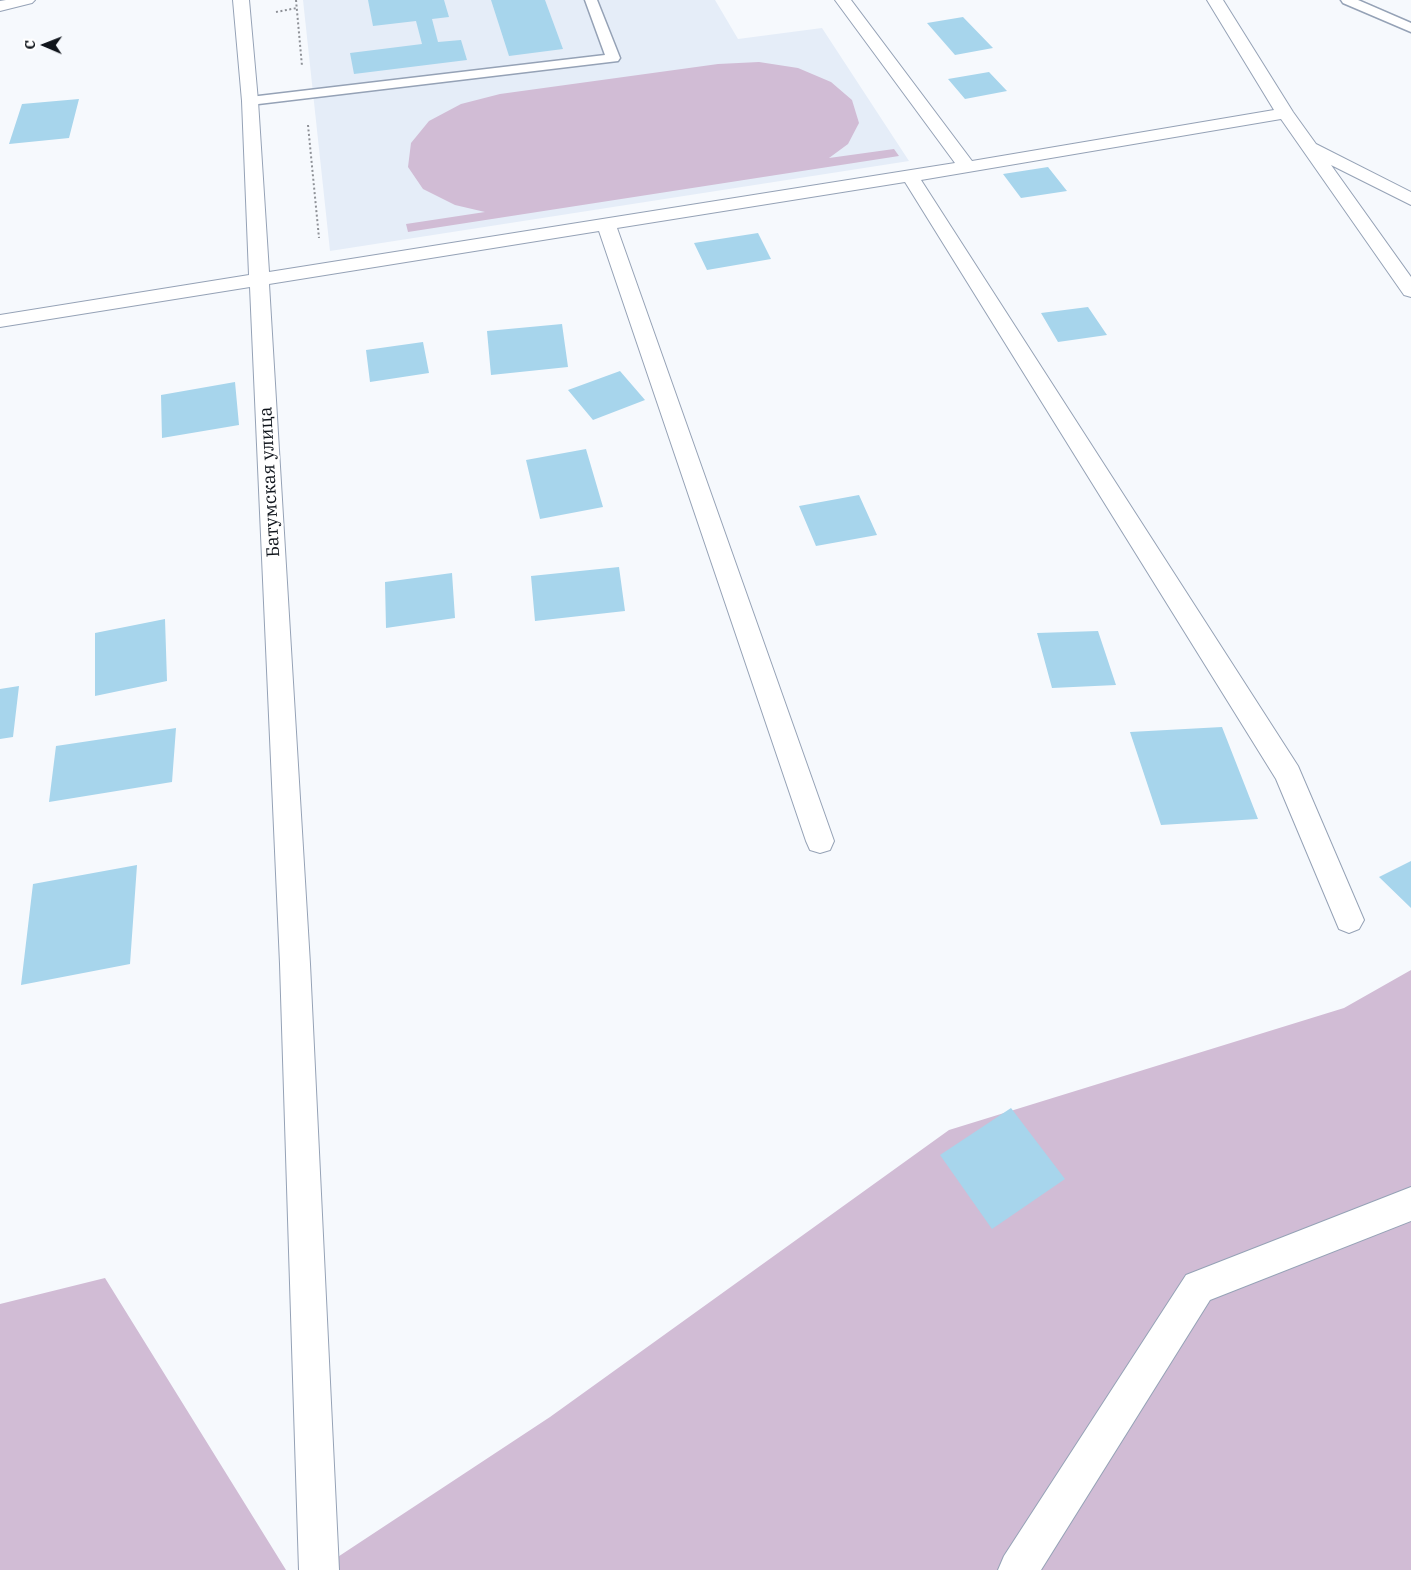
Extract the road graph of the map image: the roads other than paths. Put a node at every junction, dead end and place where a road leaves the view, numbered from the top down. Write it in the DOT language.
graph roads {
  1 [pos="27,0"];
  2 [pos="241,0"];
  3 [pos="591,0"];
  4 [pos="843,0"];
  5 [pos="1215,0"];
  6 [pos="1347,0"];
  7 [pos="0,6"];
  8 [pos="1411,28"];
  9 [pos="250,101"];
  10 [pos="1285,113"];
  11 [pos="1309,147"];
  12 [pos="966,166"];
  13 [pos="910,176"];
  14 [pos="1411,199"];
  15 [pos="606,225"];
  16 [pos="259,281"];
  17 [pos="1411,291"];
  18 [pos="0,321"];
  19 [pos="820,841"];
  20 [pos="1349,920"];
  21 [pos="1411,1204"];
  22 [pos="319,1570"];
  23 [pos="1018,1570"];
  1 -- 7 [label="street"];
  2 -- 9 [label="street, Батумская улица"];
  3 -- 9 [label="lane"];
  4 -- 12 [label="street"];
  5 -- 10 [label="street"];
  6 -- 8 [label="lane"];
  9 -- 16 [label="street, Батумская улица"];
  10 -- 11 [label="street"];
  10 -- 12 [label="street"];
  11 -- 14 [label="street"];
  11 -- 17 [label="street"];
  12 -- 13 [label="street"];
  13 -- 15 [label="street"];
  13 -- 20 [label="street"];
  15 -- 16 [label="street"];
  15 -- 19 [label="street"];
  16 -- 18 [label="street"];
  16 -- 22 [label="street, Батумская улица"];
  21 -- 23 [label="street"];
}
